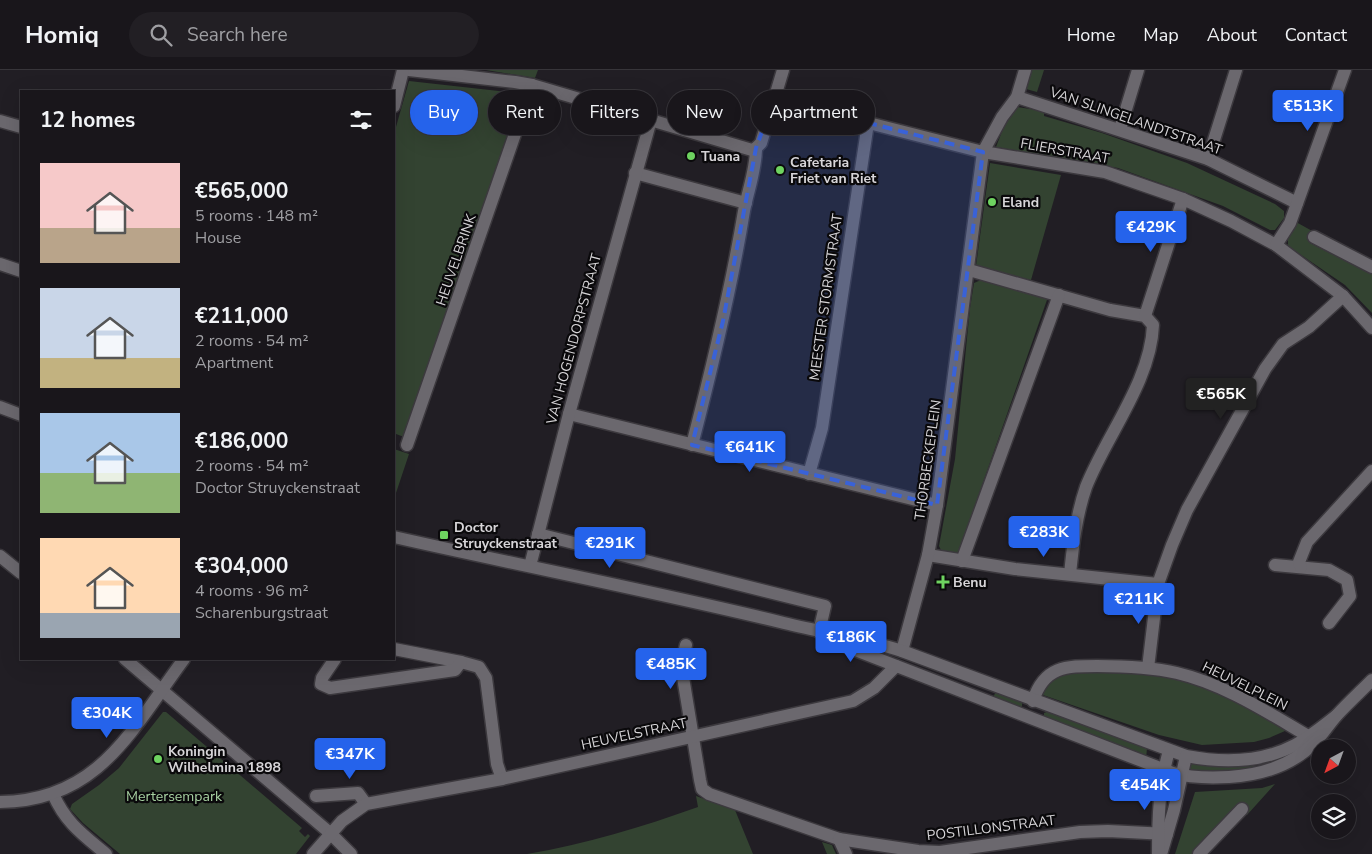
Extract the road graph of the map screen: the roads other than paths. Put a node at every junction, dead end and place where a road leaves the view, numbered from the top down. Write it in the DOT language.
graph roads {
  1 [pos="403,70"];
  2 [pos="409,70"];
  3 [pos="783,70"];
  4 [pos="1025,70"];
  5 [pos="1138,70"];
  6 [pos="1236,70"];
  7 [pos="1346,70"];
  8 [pos="532,85"];
  9 [pos="777,90"];
  10 [pos="571,96"];
  11 [pos="1018,97"];
  12 [pos="395,102"];
  13 [pos="0,121"];
  14 [pos="657,122"];
  15 [pos="875,124"];
  16 [pos="20,127"];
  17 [pos="1120,129"];
  18 [pos="646,135"];
  19 [pos="763,135"];
  20 [pos="866,135"];
  21 [pos="756,148"];
  22 [pos="983,152"];
  23 [pos="1208,158"];
  24 [pos="635,173"];
  25 [pos="1183,199"];
  26 [pos="746,203"];
  27 [pos="1297,203"];
  28 [pos="1314,238"];
  29 [pos="1276,245"];
  30 [pos="0,264"];
  31 [pos="1372,267"];
  32 [pos="969,270"];
  33 [pos="20,271"];
  34 [pos="1059,295"];
  35 [pos="1343,296"];
  36 [pos="1145,316"];
  37 [pos="1372,328"];
  38 [pos="0,407"];
  39 [pos="569,414"];
  40 [pos="20,415"];
  41 [pos="407,445"];
  42 [pos="692,445"];
  43 [pos="1372,471"];
  44 [pos="809,474"];
  45 [pos="937,505"];
  46 [pos="538,534"];
  47 [pos="395,537"];
  48 [pos="928,555"];
  49 [pos="0,556"];
  50 [pos="962,562"];
  51 [pos="1275,565"];
  52 [pos="530,566"];
  53 [pos="1302,567"];
  54 [pos="20,572"];
  55 [pos="1070,574"];
  56 [pos="1158,584"];
  57 [pos="1329,623"];
  58 [pos="819,632"];
  59 [pos="686,644"];
  60 [pos="395,649"];
  61 [pos="902,651"];
  62 [pos="126,660"];
  63 [pos="183,660"];
  64 [pos="334,660"];
  65 [pos="462,662"];
  66 [pos="896,666"];
  67 [pos="1148,668"];
  68 [pos="1372,680"];
  69 [pos="161,689"];
  70 [pos="1033,701"];
  71 [pos="1026,717"];
  72 [pos="693,737"];
  73 [pos="1312,738"];
  74 [pos="1169,751"];
  75 [pos="1186,756"];
  76 [pos="1163,769"];
  77 [pos="1182,776"];
  78 [pos="502,779"];
  79 [pos="53,794"];
  80 [pos="316,796"];
  81 [pos="0,802"];
  82 [pos="366,804"];
  83 [pos="1242,809"];
  84 [pos="330,833"];
  85 [pos="1163,834"];
  86 [pos="839,840"];
  87 [pos="106,854"];
  88 [pos="313,854"];
  89 [pos="351,854"];
  90 [pos="846,854"];
  91 [pos="1160,854"];
  92 [pos="1199,854"];
  1 -- 12 [label="street"];
  2 -- 8 [label="street"];
  3 -- 9 [label="street"];
  4 -- 11 [label="street"];
  5 -- 17 [label="street"];
  6 -- 23 [label="street"];
  7 -- 27 [label="street"];
  8 -- 10 [label="street"];
  8 -- 41 [label="street, HEUVELBRINK"];
  11 -- 17 [label="street, VAN SLINGELANDTSTRAAT"];
  11 -- 22 [label="street"];
  13 -- 16 [label="street"];
  14 -- 21 [label="street"];
  15 -- 22 [label="street, FLIERSTRAAT"];
  17 -- 23 [label="street, VAN SLINGELANDTSTRAAT"];
  18 -- 24 [label="street, VAN HOGENDORPSTRAAT"];
  19 -- 21 [label="street"];
  20 -- 44 [label="street, MEESTER STORMSTRAAT"];
  21 -- 26 [label="street"];
  22 -- 25 [label="street, FLIERSTRAAT"];
  22 -- 32 [label="street, THORBECKEPLEIN"];
  23 -- 27 [label="street, VAN SLINGELANDTSTRAAT"];
  24 -- 26 [label="street"];
  24 -- 39 [label="street, VAN HOGENDORPSTRAAT"];
  25 -- 29 [label="street, FLIERSTRAAT"];
  25 -- 36 [label="street"];
  26 -- 42 [label="street"];
  27 -- 29 [label="street"];
  28 -- 31 [label="street"];
  29 -- 35 [label="street, FLIERSTRAAT"];
  30 -- 33 [label="street"];
  32 -- 34 [label="street"];
  32 -- 45 [label="street, THORBECKEPLEIN"];
  34 -- 36 [label="street"];
  34 -- 50 [label="street"];
  35 -- 37 [label="street, FLIERSTRAAT"];
  35 -- 56 [label="street"];
  36 -- 55 [label="street"];
  38 -- 40 [label="street"];
  39 -- 42 [label="street"];
  39 -- 46 [label="street, VAN HOGENDORPSTRAAT"];
  42 -- 44 [label="street"];
  43 -- 53 [label="street"];
  44 -- 45 [label="street"];
  45 -- 48 [label="street, THORBECKEPLEIN"];
  46 -- 52 [label="street, VAN HOGENDORPSTRAAT"];
  46 -- 58 [label="street"];
  47 -- 52 [label="street"];
  48 -- 50 [label="street"];
  48 -- 61 [label="street, THORBECKEPLEIN"];
  49 -- 54 [label="street"];
  50 -- 55 [label="street"];
  51 -- 53 [label="street"];
  52 -- 58 [label="street"];
  53 -- 57 [label="street"];
  55 -- 56 [label="street"];
  56 -- 67 [label="street"];
  58 -- 61 [label="street"];
  58 -- 66 [label="street"];
  59 -- 72 [label="street, POSTILLONSTRAAT"];
  60 -- 65 [label="street"];
  61 -- 66 [label="street, THORBECKEPLEIN"];
  61 -- 70 [label="street"];
  62 -- 69 [label="street"];
  63 -- 69 [label="street"];
  64 -- 65 [label="street"];
  65 -- 78 [label="street"];
  66 -- 71 [label="street"];
  66 -- 72 [label="street, HEUVELSTRAAT"];
  67 -- 70 [label="street, HEUVELPLEIN"];
  67 -- 73 [label="street, HEUVELPLEIN"];
  68 -- 73 [label="street"];
  69 -- 79 [label="street"];
  69 -- 84 [label="street"];
  70 -- 71 [label="street, HEUVELPLEIN"];
  70 -- 74 [label="street"];
  71 -- 76 [label="street"];
  72 -- 78 [label="street, HEUVELSTRAAT"];
  72 -- 86 [label="street, POSTILLONSTRAAT"];
  73 -- 75 [label="street"];
  73 -- 77 [label="street"];
  74 -- 75 [label="street"];
  74 -- 76 [label="street"];
  75 -- 77 [label="street"];
  76 -- 77 [label="street"];
  76 -- 85 [label="street"];
  77 -- 85 [label="street"];
  78 -- 82 [label="street, HEUVELSTRAAT"];
  79 -- 81 [label="street"];
  79 -- 87 [label="street"];
  80 -- 82 [label="street"];
  82 -- 84 [label="street, HEUVELSTRAAT"];
  83 -- 92 [label="street"];
  84 -- 88 [label="street, HEUVELSTRAAT"];
  84 -- 89 [label="street"];
  85 -- 86 [label="street, POSTILLONSTRAAT"];
  85 -- 91 [label="street"];
  86 -- 90 [label="street"];
}
